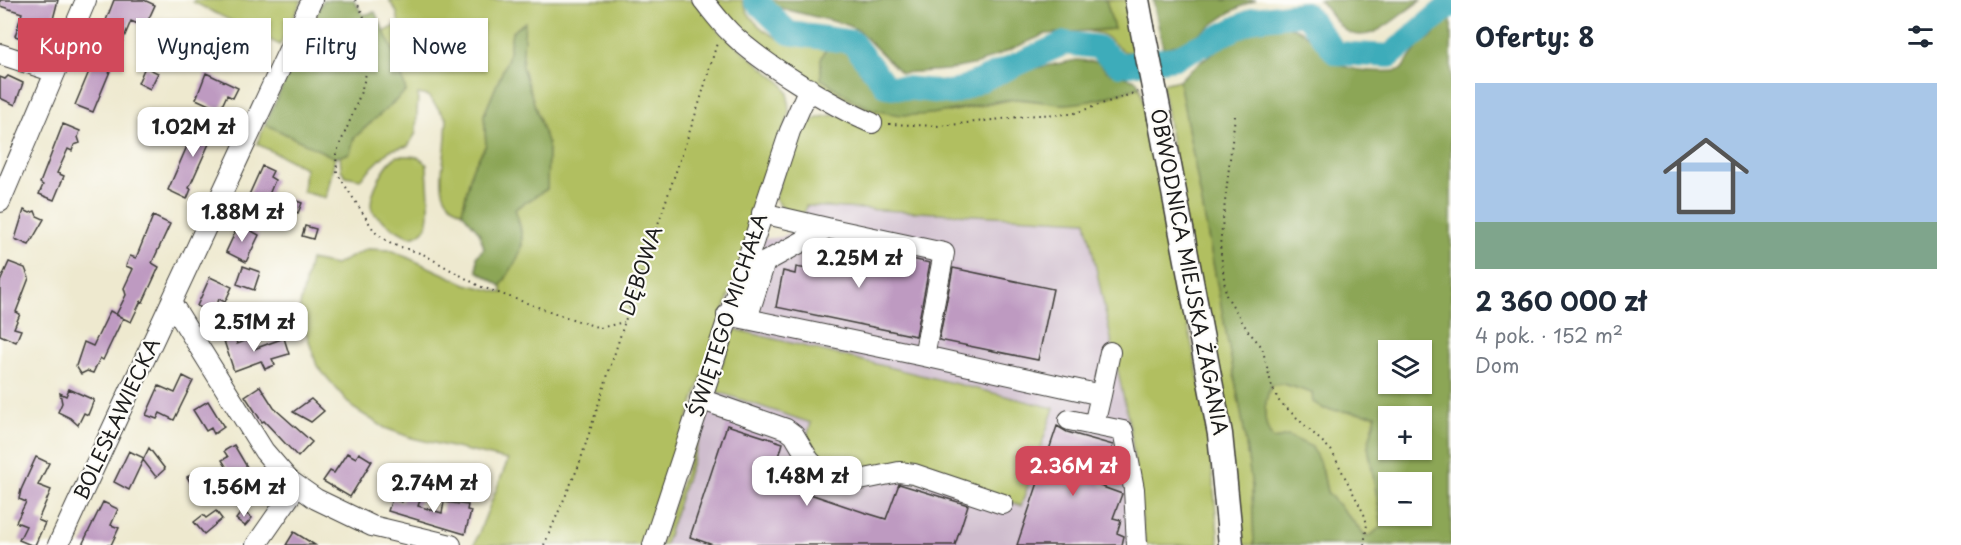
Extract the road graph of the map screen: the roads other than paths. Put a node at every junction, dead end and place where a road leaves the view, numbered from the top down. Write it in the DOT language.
graph roads {
  1 [pos="86,0"];
  2 [pos="312,0"];
  3 [pos="703,0"];
  4 [pos="1137,0"];
  5 [pos="78,18"];
  6 [pos="0,54"];
  7 [pos="18,60"];
  8 [pos="55,72"];
  9 [pos="809,88"];
  10 [pos="872,123"];
  11 [pos="0,202"];
  12 [pos="762,213"];
  13 [pos="827,228"];
  14 [pos="171,302"];
  15 [pos="737,317"];
  16 [pos="1110,352"];
  17 [pos="924,356"];
  18 [pos="1101,395"];
  19 [pos="700,399"];
  20 [pos="1069,420"];
  21 [pos="1094,424"];
  22 [pos="297,486"];
  23 [pos="1003,504"];
  24 [pos="58,545"];
  25 [pos="256,545"];
  26 [pos="451,545"];
  27 [pos="653,545"];
  28 [pos="1137,545"];
  29 [pos="1231,545"];
  1 -- 5 [label="street"];
  2 -- 14 [label="street, BOLESŁAWIECKA"];
  3 -- 9 [label="street"];
  4 -- 29 [label="main road, OBWODNICA MIEJSKA ŻAGANIA, bridge"];
  6 -- 7 [label="street"];
  8 -- 11 [label="street"];
  9 -- 10 [label="street"];
  9 -- 12 [label="street, ŚWIĘTEGO MICHAŁA"];
  12 -- 13 [label="street"];
  12 -- 15 [label="street, ŚWIĘTEGO MICHAŁA"];
  13 -- 15 [label="street"];
  13 -- 17 [label="street"];
  14 -- 22 [label="street"];
  14 -- 24 [label="street, BOLESŁAWIECKA"];
  15 -- 17 [label="street"];
  15 -- 19 [label="street, ŚWIĘTEGO MICHAŁA"];
  16 -- 18 [label="street"];
  17 -- 18 [label="street"];
  18 -- 21 [label="street"];
  19 -- 23 [label="street"];
  19 -- 27 [label="street, ŚWIĘTEGO MICHAŁA"];
  20 -- 21 [label="street"];
  21 -- 28 [label="street"];
  22 -- 25 [label="street"];
  22 -- 26 [label="street"];
}
